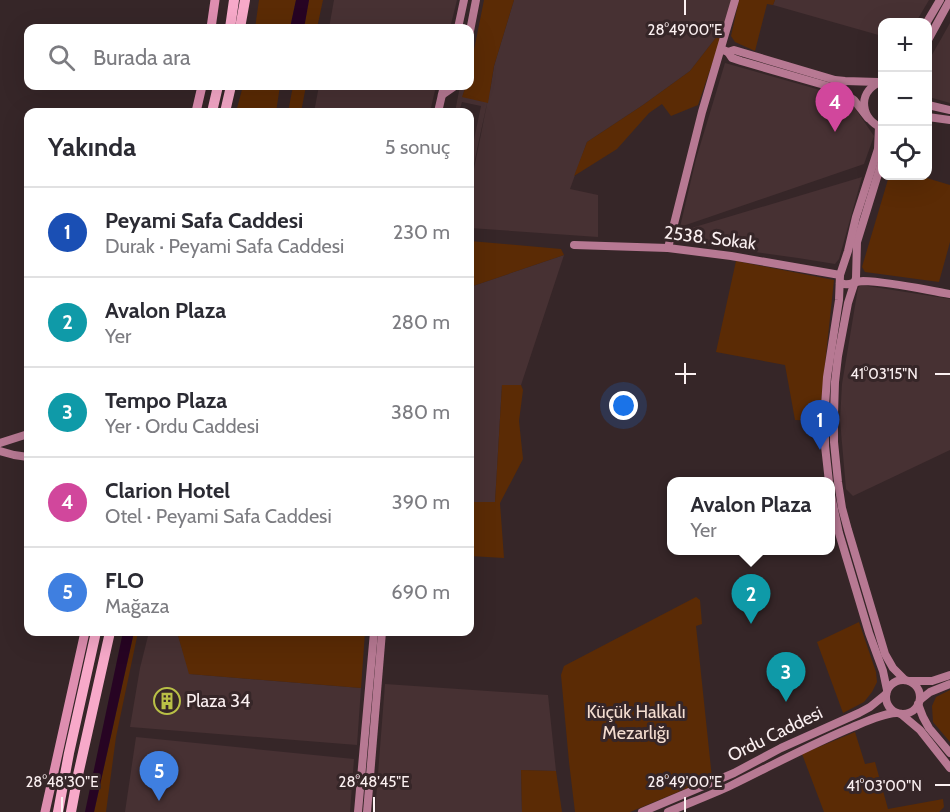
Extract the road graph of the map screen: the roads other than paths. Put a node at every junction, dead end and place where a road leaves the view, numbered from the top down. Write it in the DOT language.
graph roads {
  1 [pos="215,0"];
  2 [pos="227,0"];
  3 [pos="234,0"];
  4 [pos="245,0"];
  5 [pos="464,0"];
  6 [pos="476,0"];
  7 [pos="735,0"];
  8 [pos="940,0"];
  9 [pos="950,0"];
  10 [pos="929,18"];
  11 [pos="212,24"];
  12 [pos="224,24"];
  13 [pos="231,24"];
  14 [pos="241,24"];
  15 [pos="459,24"];
  16 [pos="471,24"];
  17 [pos="932,31"];
  18 [pos="724,51"];
  19 [pos="878,81"];
  20 [pos="878,83"];
  21 [pos="201,90"];
  22 [pos="217,90"];
  23 [pos="230,90"];
  24 [pos="443,90"];
  25 [pos="449,90"];
  26 [pos="442,95"];
  27 [pos="932,106"];
  28 [pos="197,108"];
  29 [pos="213,108"];
  30 [pos="226,108"];
  31 [pos="439,108"];
  32 [pos="950,110"];
  33 [pos="932,117"];
  34 [pos="868,118"];
  35 [pos="950,120"];
  36 [pos="880,126"];
  37 [pos="878,149"];
  38 [pos="878,174"];
  39 [pos="574,245"];
  40 [pos="668,248"];
  41 [pos="840,276"];
  42 [pos="856,276"];
  43 [pos="950,294"];
  44 [pos="24,435"];
  45 [pos="0,443"];
  46 [pos="0,451"];
  47 [pos="24,456"];
  48 [pos="828,477"];
  49 [pos="843,508"];
  50 [pos="835,512"];
  51 [pos="835,516"];
  52 [pos="84,636"];
  53 [pos="95,636"];
  54 [pos="109,636"];
  55 [pos="374,636"];
  56 [pos="382,636"];
  57 [pos="387,636"];
  58 [pos="950,675"];
  59 [pos="907,680"];
  60 [pos="950,684"];
  61 [pos="886,692"];
  62 [pos="376,693"];
  63 [pos="919,702"];
  64 [pos="898,713"];
  65 [pos="950,753"];
  66 [pos="950,768"];
  67 [pos="368,796"];
  68 [pos="45,812"];
  69 [pos="58,812"];
  70 [pos="71,812"];
  71 [pos="358,812"];
  72 [pos="367,812"];
  73 [pos="371,812"];
  74 [pos="642,812"];
  75 [pos="668,812"];
  1 -- 11 [label="main road"];
  2 -- 12 [label="highway"];
  3 -- 13 [label="highway"];
  4 -- 14 [label="highway"];
  5 -- 15 [label="main road"];
  6 -- 16 [label="main road"];
  7 -- 18 [label="main road"];
  8 -- 10 [label="main road"];
  9 -- 17 [label="main road"];
  18 -- 19 [label="main road"];
  18 -- 34 [label="main road"];
  18 -- 40 [label="main road"];
  20 -- 34 [label="main road"];
  21 -- 28 [label="main road"];
  22 -- 29 [label="highway"];
  23 -- 30 [label="highway"];
  24 -- 26 [label="main road"];
  25 -- 26 [label="main road"];
  26 -- 31 [label="main road"];
  27 -- 32 [label="main road"];
  33 -- 35 [label="main road"];
  34 -- 36 [label="main road"];
  37 -- 41 [label="main road"];
  38 -- 42 [label="main road"];
  39 -- 40 [label="main road, 2538. Sokak"];
  40 -- 41 [label="main road, 2538. Sokak"];
  41 -- 42 [label="main road"];
  41 -- 42 [label="main road"];
  41 -- 48 [label="main road"];
  42 -- 43 [label="main road"];
  42 -- 49 [label="main road"];
  44 -- 45 [label="main road"];
  46 -- 47 [label="main road"];
  49 -- 50 [label="main road"];
  49 -- 59 [label="main road"];
  51 -- 61 [label="main road"];
  52 -- 68 [label="main road"];
  53 -- 69 [label="highway"];
  54 -- 70 [label="highway"];
  55 -- 71 [label="main road"];
  56 -- 62 [label="main road"];
  57 -- 62 [label="main road"];
  58 -- 59 [label="main road"];
  59 -- 61 [label="main road"];
  59 -- 63 [label="main road"];
  60 -- 63 [label="main road"];
  61 -- 64 [label="main road"];
  61 -- 74 [label="main road, Ordu Caddesi"];
  62 -- 67 [label="main road"];
  63 -- 64 [label="main road"];
  63 -- 65 [label="main road"];
  64 -- 66 [label="main road"];
  64 -- 75 [label="main road, Ordu Caddesi"];
  67 -- 72 [label="main road"];
  67 -- 73 [label="main road"];
}
